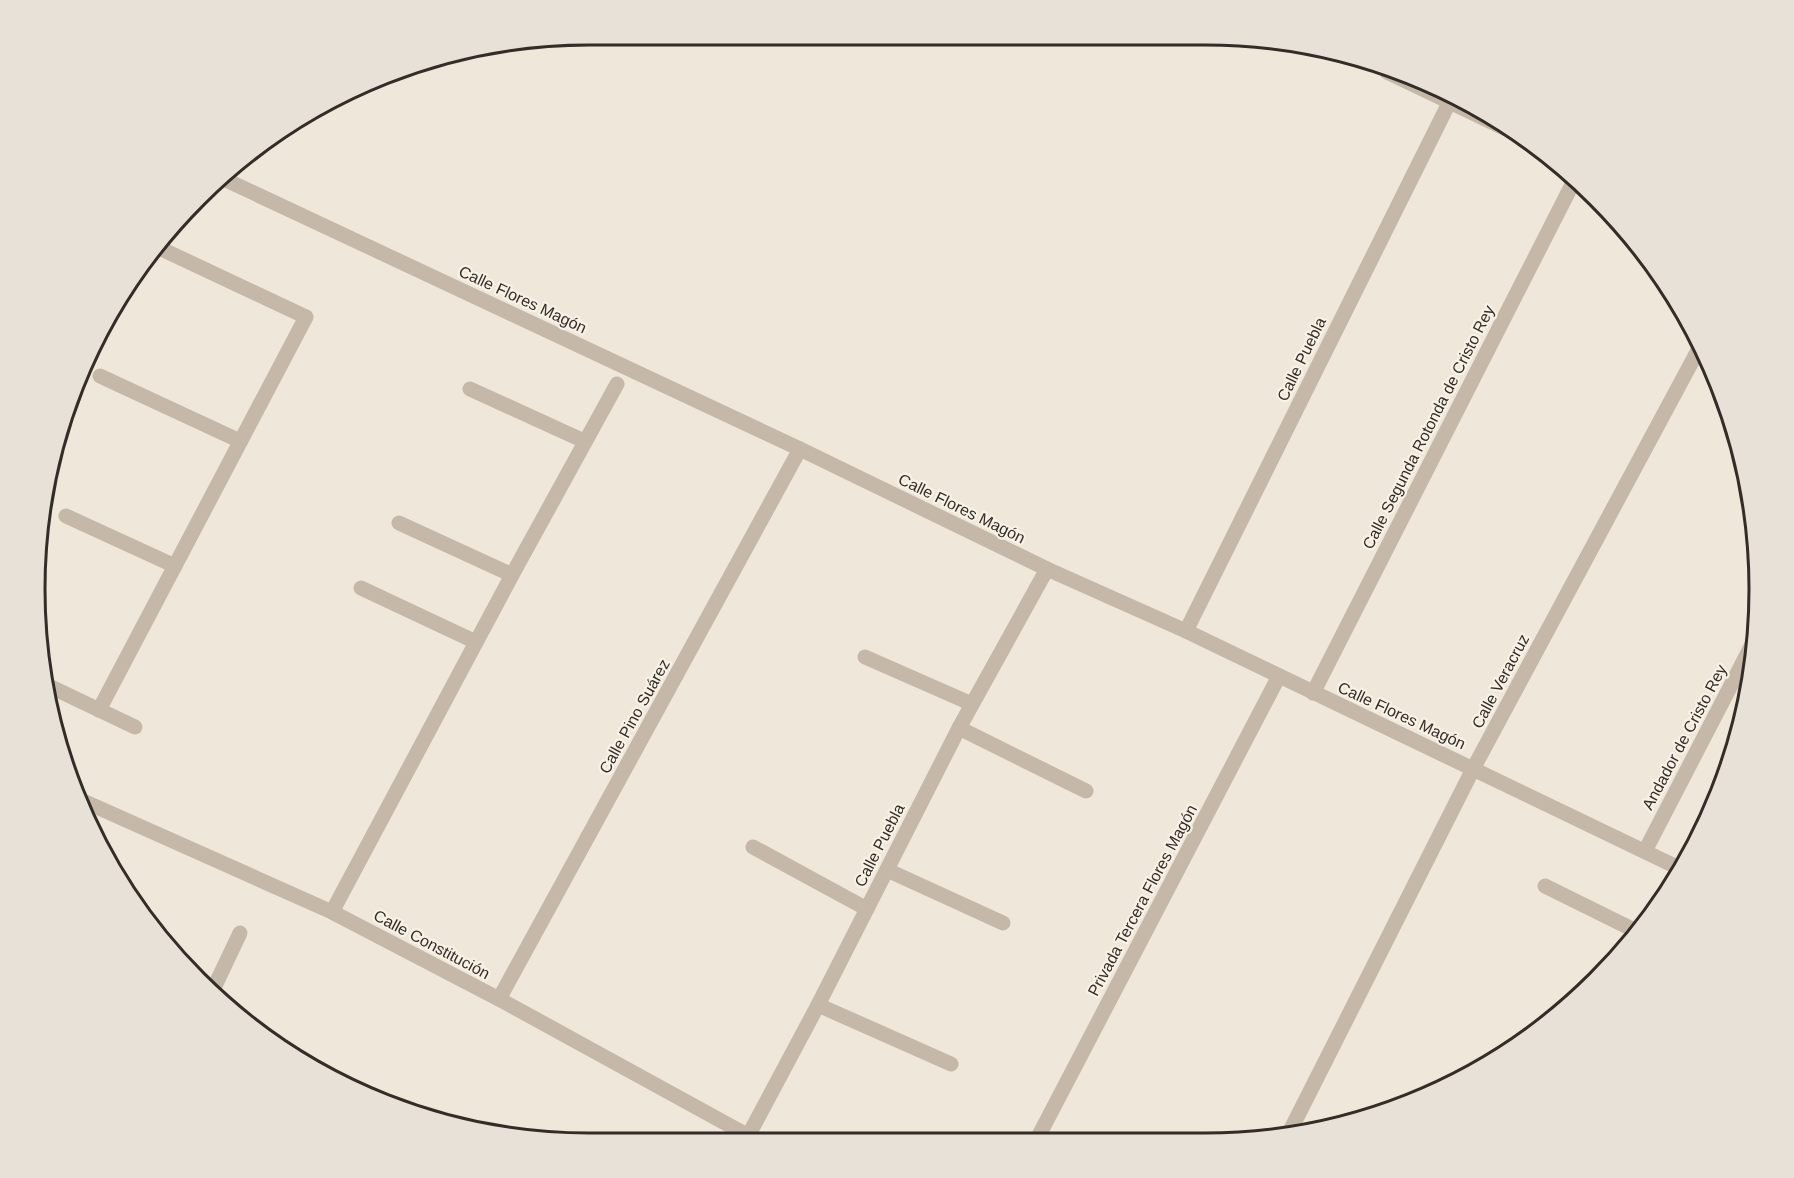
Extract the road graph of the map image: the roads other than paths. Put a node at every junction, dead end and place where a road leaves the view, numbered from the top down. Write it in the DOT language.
graph roads {
  1 [pos="1449,102"];
  2 [pos="228,182"];
  3 [pos="1571,187"];
  4 [pos="164,250"];
  5 [pos="1696,355"];
  6 [pos="100,376"];
  7 [pos="617,384"];
  8 [pos="470,388"];
  9 [pos="240,441"];
  10 [pos="584,441"];
  11 [pos="800,449"];
  12 [pos="66,516"];
  13 [pos="399,523"];
  14 [pos="175,566"];
  15 [pos="1047,569"];
  16 [pos="512,575"];
  17 [pos="361,588"];
  18 [pos="1186,632"];
  19 [pos="476,642"];
  20 [pos="865,657"];
  21 [pos="1744,660"];
  22 [pos="1279,676"];
  23 [pos="54,688"];
  24 [pos="1313,693"];
  25 [pos="972,704"];
  26 [pos="99,710"];
  27 [pos="135,728"];
  28 [pos="959,728"];
  29 [pos="1473,769"];
  30 [pos="1086,791"];
  31 [pos="89,804"];
  32 [pos="753,847"];
  33 [pos="1645,851"];
  34 [pos="1673,865"];
  35 [pos="887,870"];
  36 [pos="1545,885"];
  37 [pos="867,909"];
  38 [pos="332,912"];
  39 [pos="1003,923"];
  40 [pos="1630,928"];
  41 [pos="240,933"];
  42 [pos="216,985"];
  43 [pos="499,999"];
  44 [pos="818,1005"];
  45 [pos="951,1064"];
  46 [pos="1293,1126"];
  47 [pos="741,1133"];
  48 [pos="753,1133"];
  49 [pos="1040,1133"];
  1 -- 18 [label="street, Calle Puebla"];
  2 -- 11 [label="street, Calle Flores Magón"];
  3 -- 24 [label="street, Calle Segunda Rotonda de Cristo Rey"];
  4 -- 9 [label="street"];
  5 -- 29 [label="street, Calle Veracruz"];
  6 -- 9 [label="street"];
  7 -- 10 [label="street"];
  8 -- 10 [label="street"];
  9 -- 14 [label="street"];
  10 -- 16 [label="street"];
  11 -- 15 [label="street, Calle Flores Magón"];
  11 -- 43 [label="street, Calle Pino Suárez"];
  12 -- 14 [label="street"];
  13 -- 16 [label="street"];
  14 -- 26 [label="street"];
  15 -- 18 [label="street, Calle Flores Magón"];
  15 -- 25 [label="street, Calle Puebla"];
  16 -- 19 [label="street"];
  17 -- 19 [label="street"];
  18 -- 22 [label="street, Calle Flores Magón"];
  19 -- 38 [label="street"];
  20 -- 25 [label="street"];
  21 -- 33 [label="street, Andador de Cristo Rey"];
  22 -- 24 [label="street, Calle Flores Magón"];
  22 -- 49 [label="street, Privada Tercera Flores Magón"];
  23 -- 26 [label="street"];
  24 -- 29 [label="street, Calle Flores Magón"];
  25 -- 28 [label="street, Calle Puebla"];
  26 -- 27 [label="street"];
  28 -- 30 [label="street"];
  28 -- 35 [label="street, Calle Puebla"];
  29 -- 33 [label="street, Calle Flores Magón"];
  29 -- 46 [label="street, Calle Veracruz"];
  31 -- 38 [label="street, Calle Constitución"];
  32 -- 37 [label="street"];
  33 -- 34 [label="street, Calle Flores Magón"];
  35 -- 37 [label="street, Calle Puebla"];
  35 -- 39 [label="street"];
  36 -- 40 [label="street"];
  37 -- 44 [label="street, Calle Puebla"];
  38 -- 43 [label="street, Calle Constitución"];
  41 -- 42 [label="street"];
  43 -- 47 [label="street, Calle Constitución"];
  44 -- 45 [label="street"];
  44 -- 48 [label="street, Calle Puebla"];
}
